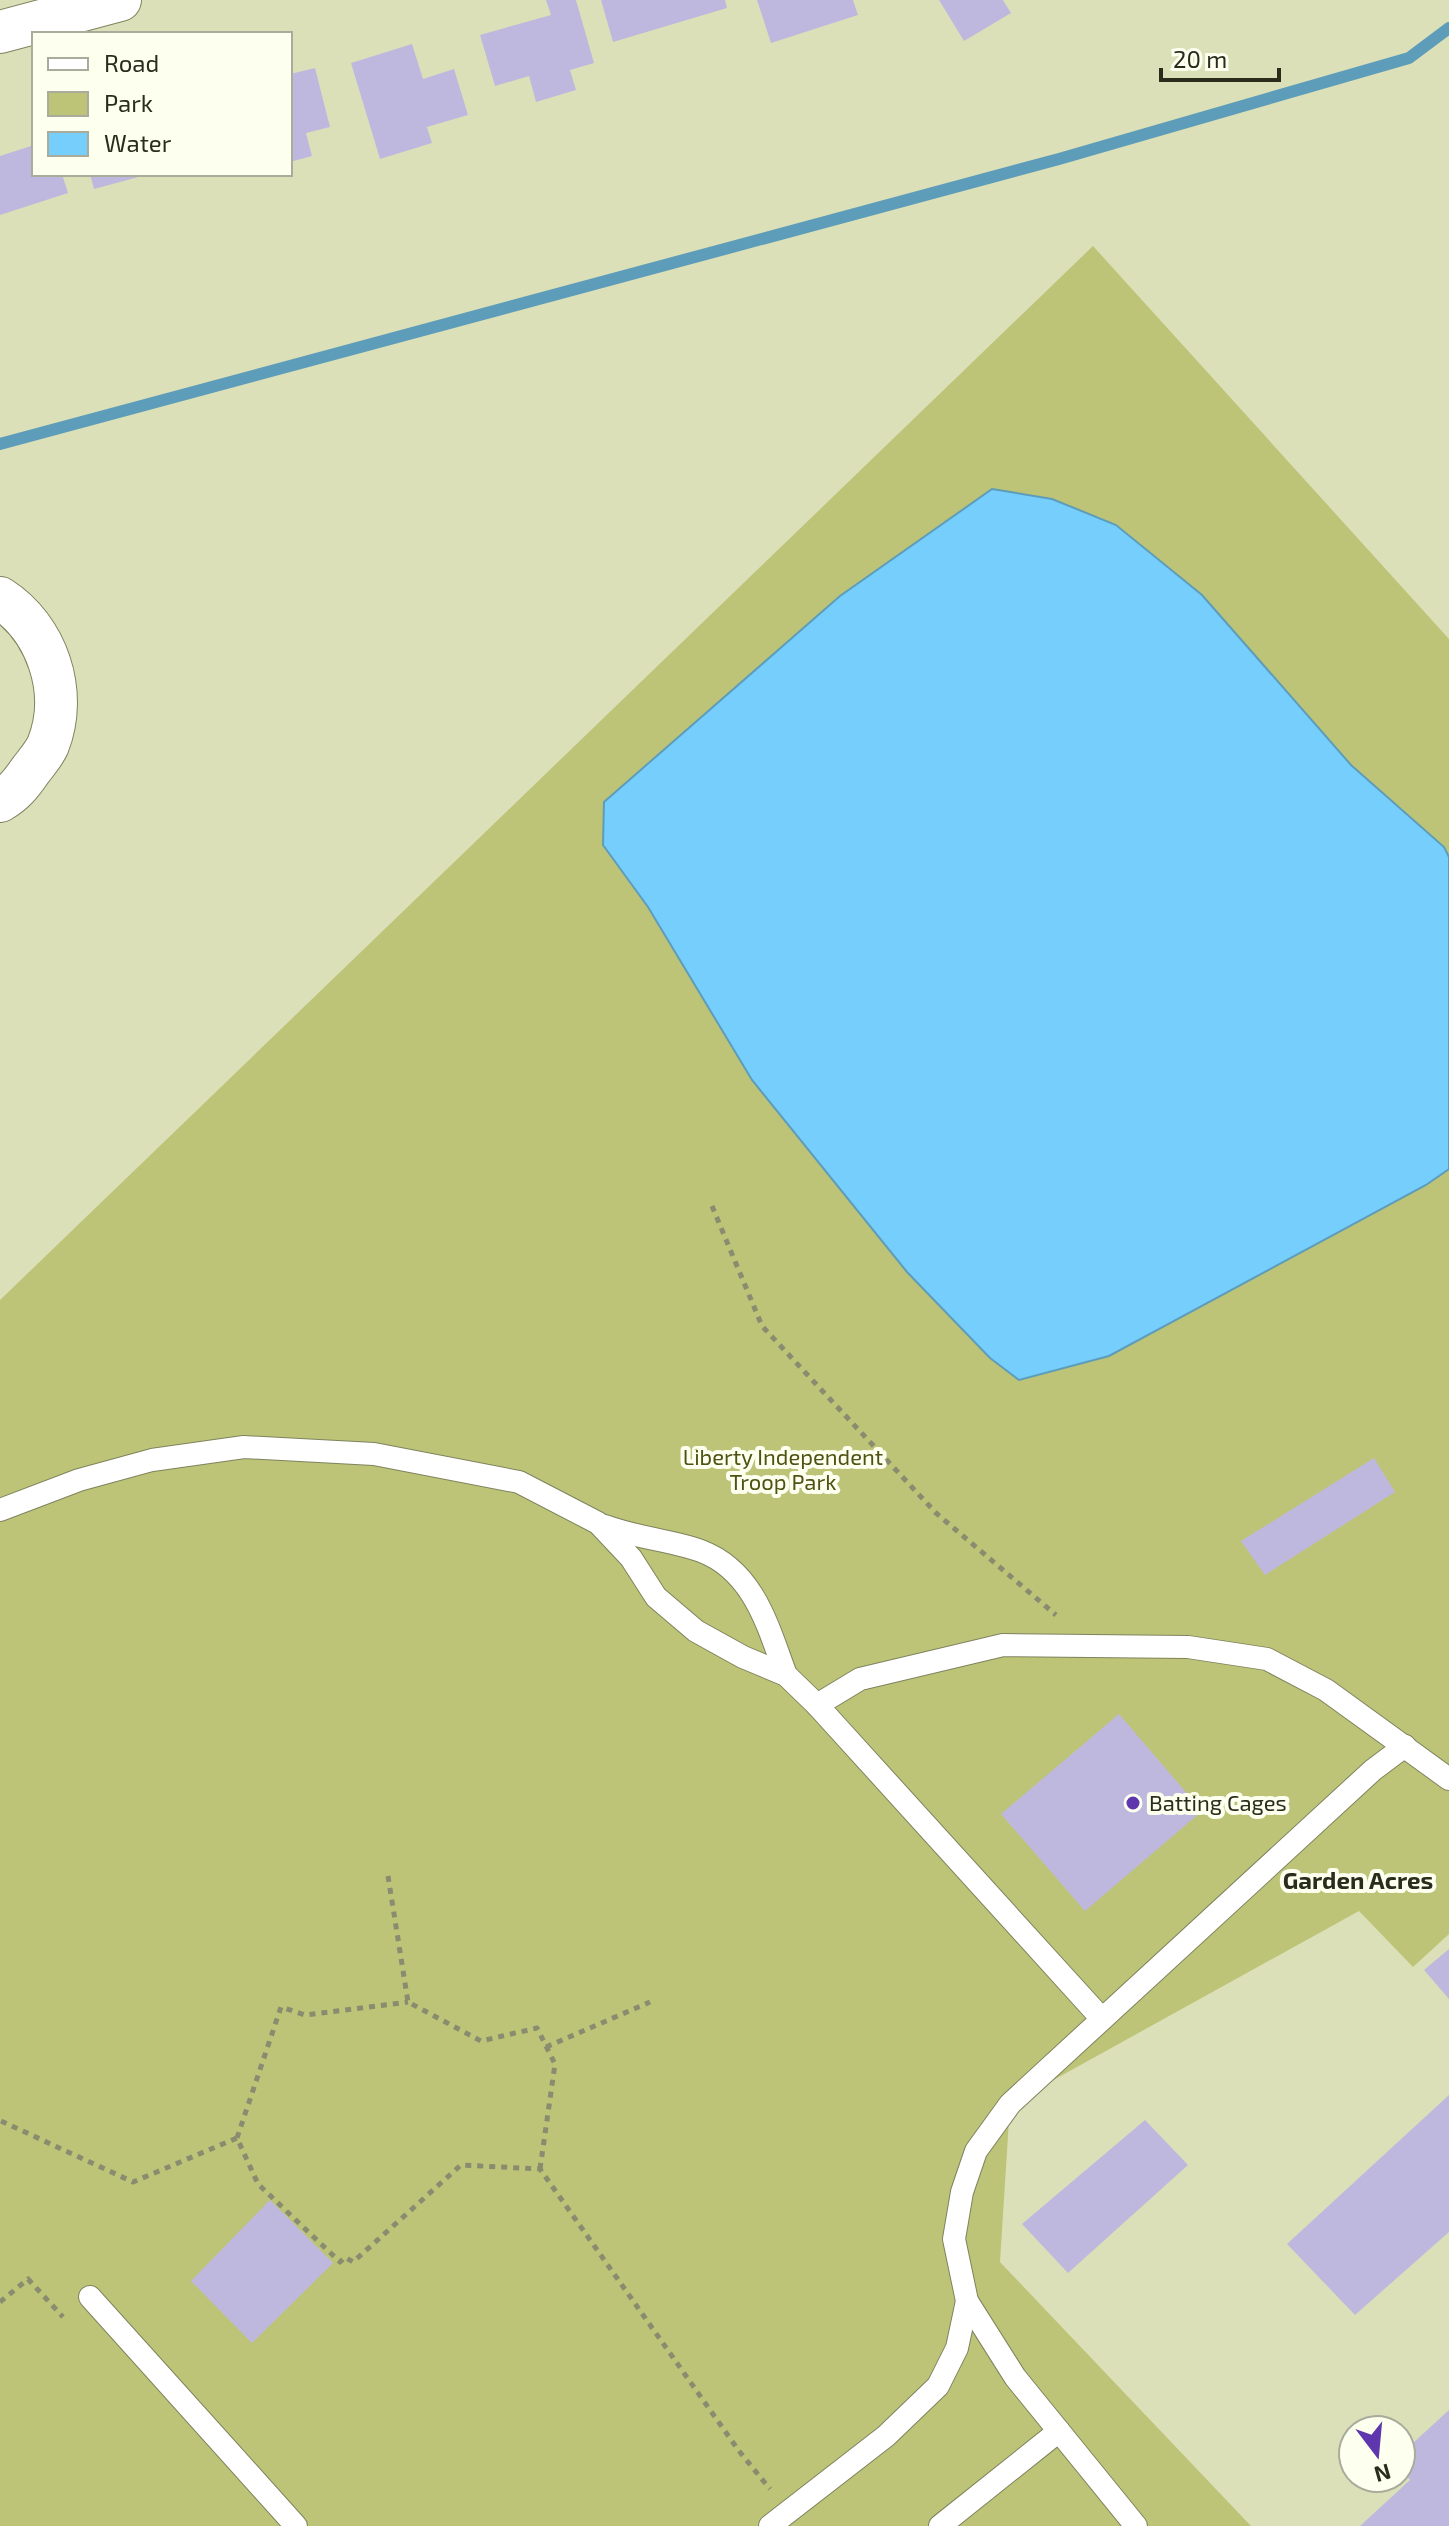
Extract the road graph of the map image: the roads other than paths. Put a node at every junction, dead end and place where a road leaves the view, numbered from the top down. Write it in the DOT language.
graph roads {
  1 [pos="120,0"];
  2 [pos="0,32"];
  3 [pos="0,598"];
  4 [pos="0,801"];
  5 [pos="0,1510"];
  6 [pos="598,1523"];
  7 [pos="786,1675"];
  8 [pos="817,1705"];
  9 [pos="1405,1746"];
  10 [pos="1449,1779"];
  11 [pos="1102,2019"];
  12 [pos="90,2297"];
  13 [pos="967,2301"];
  14 [pos="1059,2431"];
  15 [pos="1128,2524"];
  16 [pos="296,2526"];
  17 [pos="770,2526"];
  18 [pos="940,2526"];
  1 -- 2 [label="street"];
  3 -- 4 [label="street"];
  5 -- 6 [label="lane"];
  6 -- 7 [label="lane"];
  6 -- 7 [label="lane"];
  7 -- 8 [label="lane"];
  8 -- 9 [label="lane"];
  8 -- 11 [label="lane"];
  9 -- 10 [label="lane"];
  9 -- 11 [label="lane"];
  11 -- 13 [label="lane"];
  12 -- 16 [label="lane"];
  13 -- 14 [label="lane"];
  13 -- 17 [label="lane"];
  14 -- 15 [label="lane"];
  14 -- 18 [label="lane"];
}
